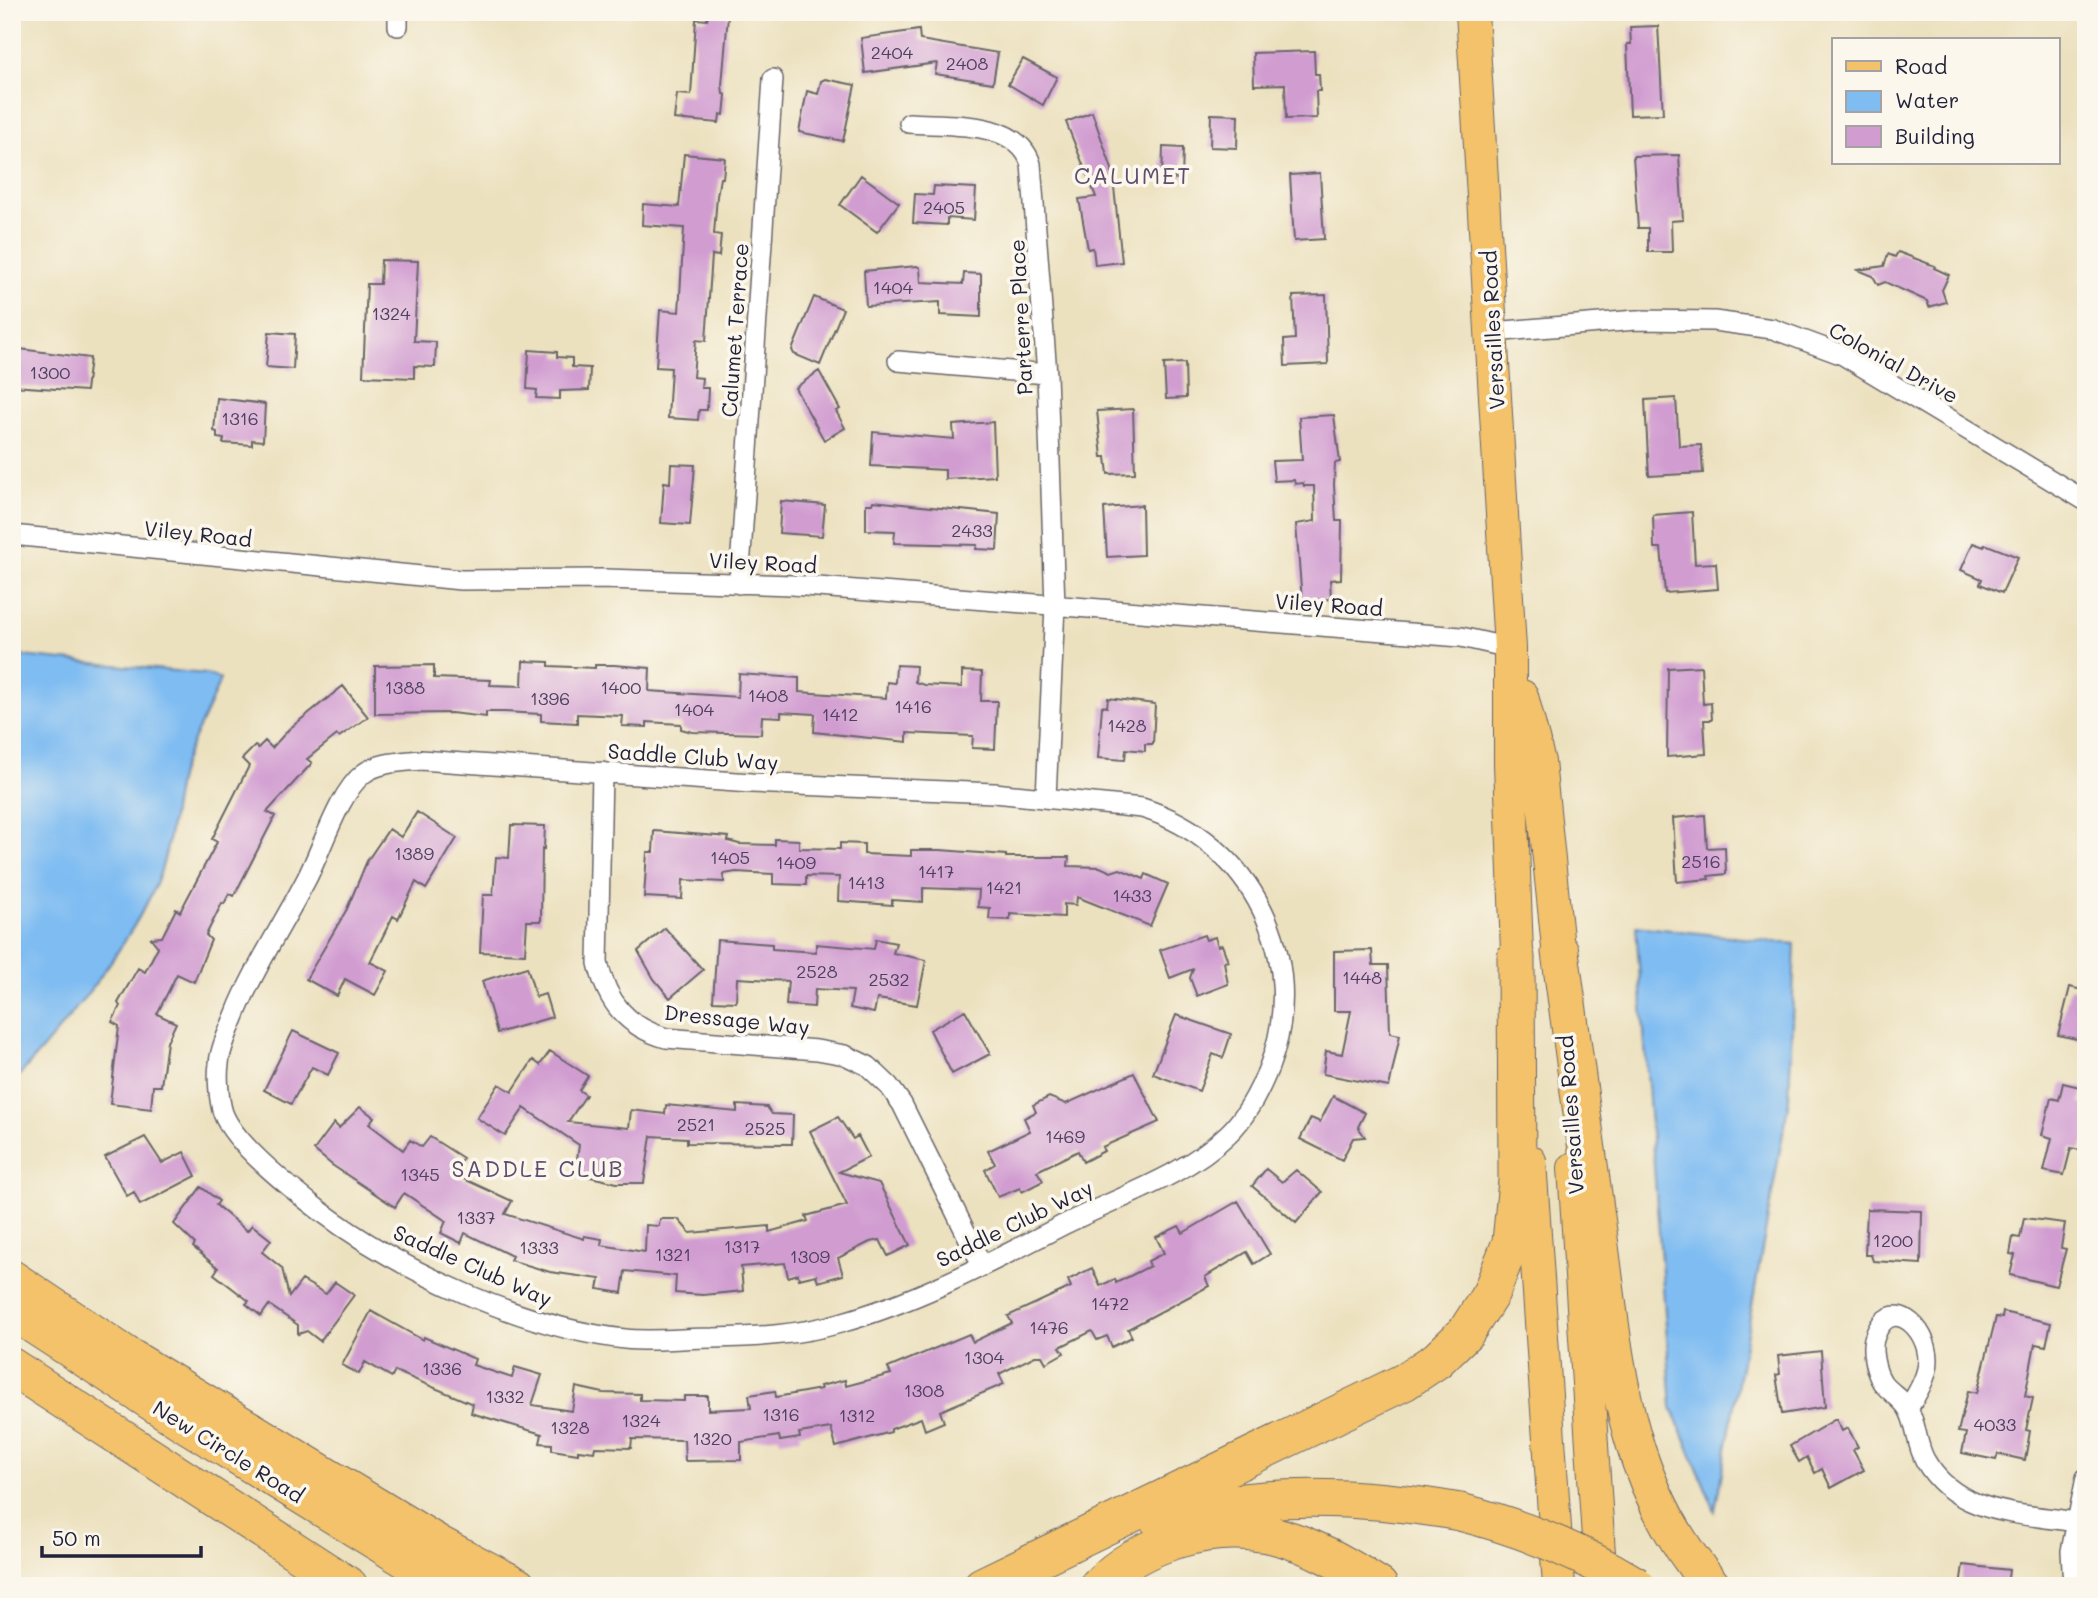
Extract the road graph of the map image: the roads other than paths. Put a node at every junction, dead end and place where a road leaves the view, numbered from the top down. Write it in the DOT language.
graph roads {
  1 [pos="1472,12"];
  2 [pos="773,79"];
  3 [pos="909,123"];
  4 [pos="1493,332"];
  5 [pos="898,361"];
  6 [pos="1047,373"];
  7 [pos="2086,501"];
  8 [pos="12,535"];
  9 [pos="739,584"];
  10 [pos="1055,606"];
  11 [pos="1510,648"];
  12 [pos="602,772"];
  13 [pos="1046,797"];
  14 [pos="1560,951"];
  15 [pos="1516,957"];
  16 [pos="982,1265"];
  17 [pos="12,1279"];
  18 [pos="12,1311"];
  19 [pos="12,1367"];
  20 [pos="1908,1409"];
  21 [pos="2086,1478"];
  22 [pos="2076,1522"];
  23 [pos="1069,1544"];
  24 [pos="349,1586"];
  25 [pos="449,1586"];
  26 [pos="517,1586"];
  27 [pos="982,1586"];
  28 [pos="1098,1586"];
  29 [pos="1379,1586"];
  30 [pos="1559,1586"];
  31 [pos="1601,1586"];
  32 [pos="1637,1586"];
  33 [pos="1712,1586"];
  34 [pos="2073,1586"];
  1 -- 4 [label="main road, Versailles Road"];
  2 -- 9 [label="street, Calumet Terrace"];
  3 -- 6 [label="street, Parterre Place"];
  4 -- 7 [label="street, Colonial Drive"];
  4 -- 11 [label="main road, Versailles Road"];
  5 -- 6 [label="street"];
  6 -- 10 [label="street, Parterre Place"];
  8 -- 9 [label="street, Viley Road"];
  9 -- 10 [label="street, Viley Road"];
  10 -- 11 [label="street, Viley Road"];
  10 -- 13 [label="street"];
  11 -- 14 [label="main road, Versailles Road"];
  11 -- 15 [label="main road, Versailles Road"];
  12 -- 13 [label="street, Saddle Club Way"];
  12 -- 16 [label="street, Dressage Way"];
  12 -- 16 [label="street, Saddle Club Way"];
  13 -- 16 [label="street, Saddle Club Way"];
  14 -- 31 [label="main road, Versailles Road"];
  14 -- 33 [label="highway"];
  15 -- 23 [label="highway"];
  15 -- 30 [label="main road, Versailles Road"];
  17 -- 26 [label="highway"];
  18 -- 25 [label="highway, New Circle Road"];
  19 -- 24 [label="highway"];
  20 -- 22 [label="street"];
  21 -- 22 [label="street"];
  22 -- 34 [label="street"];
  23 -- 27 [label="highway"];
  23 -- 32 [label="highway, bridge"];
  28 -- 29 [label="highway"];
}
